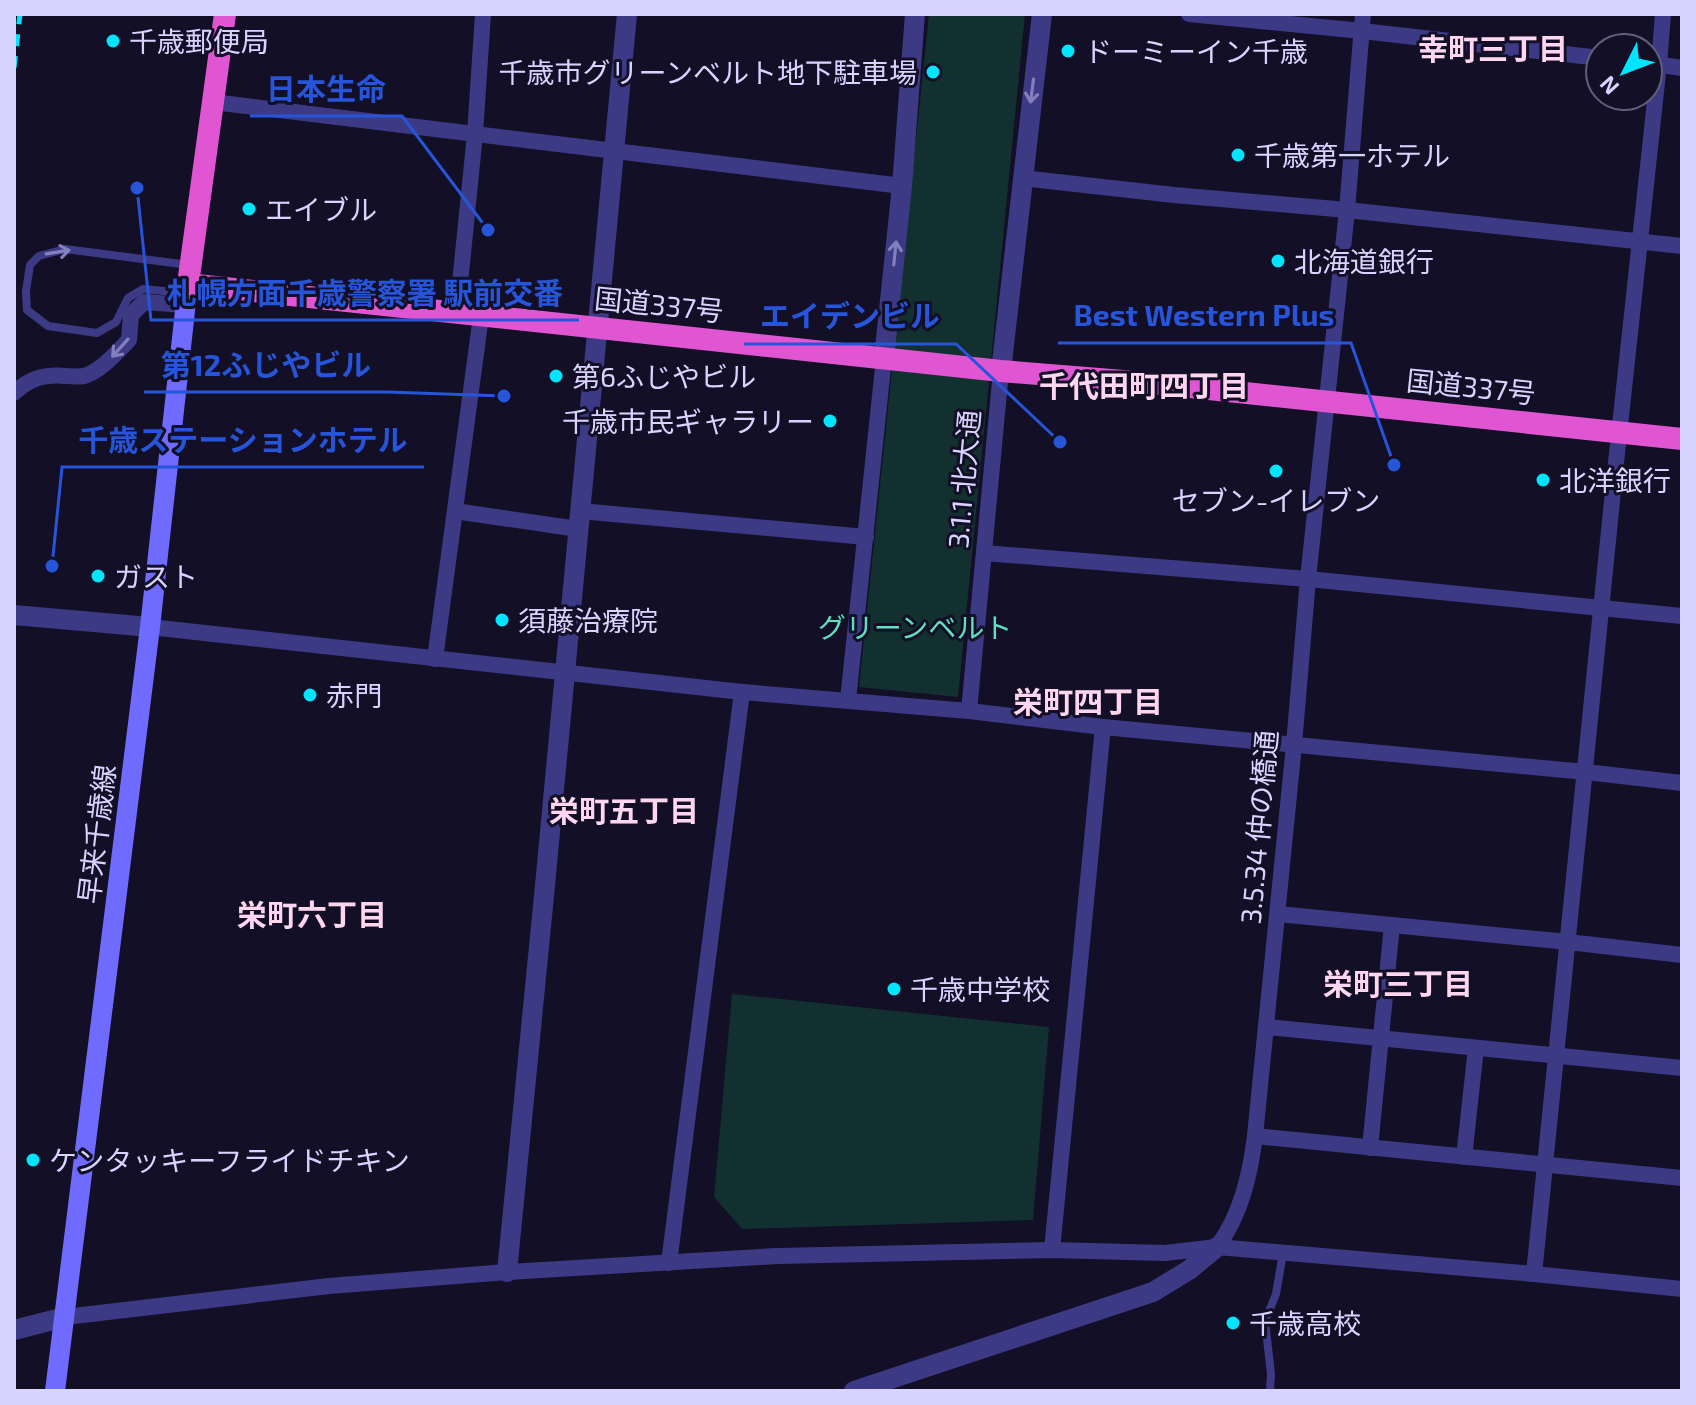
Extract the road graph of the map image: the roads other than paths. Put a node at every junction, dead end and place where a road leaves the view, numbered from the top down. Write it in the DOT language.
graph roads {
  1 [pos="225,14"];
  2 [pos="483,14"];
  3 [pos="627,14"];
  4 [pos="915,14"];
  5 [pos="1042,14"];
  6 [pos="1189,14"];
  7 [pos="1363,22"];
  8 [pos="1584,56"];
  9 [pos="213,102"];
  10 [pos="1650,112"];
  11 [pos="475,134"];
  12 [pos="613,151"];
  13 [pos="1022,178"];
  14 [pos="902,186"];
  15 [pos="1347,210"];
  16 [pos="1639,243"];
  17 [pos="1682,246"];
  18 [pos="187,287"];
  19 [pos="457,313"];
  20 [pos="481,316"];
  21 [pos="598,328"];
  22 [pos="884,358"];
  23 [pos="1001,371"];
  24 [pos="14,393"];
  25 [pos="1326,400"];
  26 [pos="1620,432"];
  27 [pos="1682,439"];
  28 [pos="455,511"];
  29 [pos="579,520"];
  30 [pos="866,537"];
  31 [pos="984,553"];
  32 [pos="1308,579"];
  33 [pos="1600,608"];
  34 [pos="14,615"];
  35 [pos="1682,616"];
  36 [pos="150,627"];
  37 [pos="435,659"];
  38 [pos="564,673"];
  39 [pos="742,692"];
  40 [pos="848,700"];
  41 [pos="969,711"];
  42 [pos="1103,727"];
  43 [pos="1294,745"];
  44 [pos="1586,772"];
  45 [pos="1682,783"];
  46 [pos="1278,914"];
  47 [pos="1392,925"];
  48 [pos="1568,942"];
  49 [pos="1682,955"];
  50 [pos="1267,1027"];
  51 [pos="1380,1039"];
  52 [pos="1476,1048"];
  53 [pos="1557,1056"];
  54 [pos="1682,1068"];
  55 [pos="1255,1136"];
  56 [pos="1370,1148"];
  57 [pos="1464,1157"];
  58 [pos="1545,1165"];
  59 [pos="1682,1178"];
  60 [pos="1217,1247"];
  61 [pos="1052,1250"];
  62 [pos="1283,1253"];
  63 [pos="669,1263"];
  64 [pos="507,1272"];
  65 [pos="1534,1274"];
  66 [pos="1682,1289"];
  67 [pos="65,1317"];
  68 [pos="14,1330"];
  69 [pos="55,1391"];
  70 [pos="854,1391"];
  71 [pos="1270,1391"];
  1 -- 9 [label="highway"];
  2 -- 11 [label="street"];
  3 -- 12 [label="street"];
  4 -- 14 [label="street"];
  5 -- 13 [label="street, 3.1.1 北大通, one-way"];
  6 -- 7 [label="street"];
  7 -- 8 [label="street"];
  7 -- 15 [label="street, 3.5.34 仲の橋通"];
  9 -- 11 [label="street"];
  9 -- 18 [label="highway"];
  10 -- 16 [label="street"];
  11 -- 12 [label="street"];
  11 -- 19 [label="street"];
  12 -- 14 [label="street"];
  12 -- 21 [label="street"];
  13 -- 15 [label="street"];
  13 -- 23 [label="street, 3.1.1 北大通"];
  22 -- 14 [label="street, one-way"];
  15 -- 16 [label="street"];
  15 -- 25 [label="street, 3.5.34 仲の橋通"];
  16 -- 17 [label="street"];
  16 -- 26 [label="street"];
  18 -- 18 [label="lane, one-way"];
  18 -- 19 [label="highway, 国道337号"];
  18 -- 24 [label="street, one-way"];
  18 -- 36 [label="main road, 早来千歳線"];
  19 -- 20 [label="highway, 国道337号"];
  20 -- 21 [label="highway, 国道337号"];
  20 -- 28 [label="street"];
  21 -- 22 [label="highway, 国道337号"];
  21 -- 29 [label="street"];
  22 -- 23 [label="highway, 国道337号"];
  22 -- 30 [label="street"];
  23 -- 25 [label="highway, 国道337号"];
  23 -- 31 [label="street, 3.1.1 北大通"];
  25 -- 26 [label="highway, 国道337号"];
  25 -- 32 [label="street, 3.5.34 仲の橋通"];
  26 -- 27 [label="highway, 国道337号"];
  26 -- 33 [label="street"];
  28 -- 29 [label="street"];
  28 -- 37 [label="street"];
  29 -- 30 [label="street"];
  29 -- 38 [label="street"];
  30 -- 40 [label="street"];
  31 -- 32 [label="street"];
  31 -- 41 [label="street, 3.1.1 北大通"];
  32 -- 33 [label="street"];
  32 -- 43 [label="street, 3.5.34 仲の橋通"];
  33 -- 35 [label="street"];
  33 -- 44 [label="street"];
  34 -- 36 [label="street"];
  36 -- 37 [label="street"];
  36 -- 67 [label="main road, 早来千歳線"];
  37 -- 38 [label="street"];
  38 -- 39 [label="street"];
  38 -- 64 [label="street"];
  39 -- 40 [label="street"];
  39 -- 63 [label="street"];
  40 -- 41 [label="street"];
  41 -- 42 [label="street"];
  42 -- 43 [label="street"];
  42 -- 61 [label="street"];
  43 -- 44 [label="street"];
  43 -- 46 [label="street, 3.5.34 仲の橋通"];
  44 -- 45 [label="street"];
  44 -- 48 [label="street"];
  46 -- 47 [label="street"];
  46 -- 50 [label="street, 3.5.34 仲の橋通"];
  47 -- 48 [label="street"];
  47 -- 51 [label="street"];
  48 -- 49 [label="street"];
  48 -- 53 [label="street"];
  50 -- 51 [label="street"];
  50 -- 55 [label="street, 3.5.34 仲の橋通"];
  51 -- 52 [label="street"];
  51 -- 56 [label="street"];
  52 -- 53 [label="street"];
  52 -- 57 [label="street"];
  53 -- 54 [label="street"];
  53 -- 58 [label="street"];
  55 -- 56 [label="street"];
  55 -- 60 [label="street, 3.5.34 仲の橋通"];
  56 -- 57 [label="street"];
  57 -- 58 [label="street"];
  58 -- 59 [label="street"];
  58 -- 65 [label="street"];
  60 -- 61 [label="street"];
  60 -- 62 [label="street"];
  60 -- 70 [label="street, 3.5.34 仲の橋通"];
  61 -- 63 [label="street"];
  62 -- 65 [label="street"];
  62 -- 71 [label="lane"];
  63 -- 64 [label="street"];
  64 -- 67 [label="street"];
  65 -- 66 [label="street"];
  67 -- 68 [label="street"];
  67 -- 69 [label="main road, 早来千歳線"];
}
